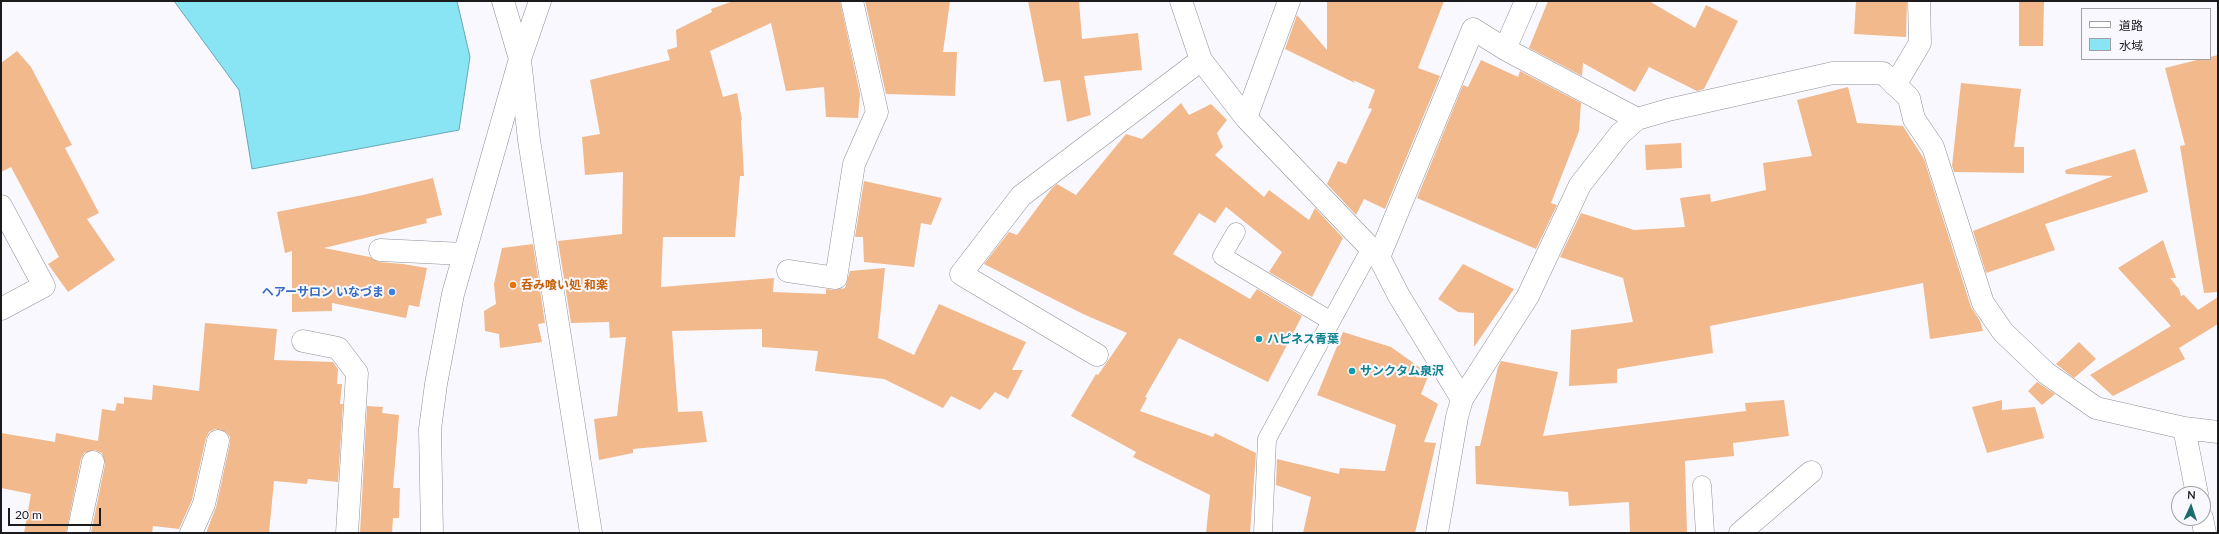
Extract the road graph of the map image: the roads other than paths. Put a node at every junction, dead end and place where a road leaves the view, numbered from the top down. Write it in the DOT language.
graph roads {
  1 [pos="504,1"];
  2 [pos="540,1"];
  3 [pos="852,1"];
  4 [pos="1181,1"];
  5 [pos="1289,1"];
  6 [pos="1526,1"];
  7 [pos="1920,1"];
  8 [pos="1505,49"];
  9 [pos="520,59"];
  10 [pos="1201,60"];
  11 [pos="1895,85"];
  12 [pos="1246,118"];
  13 [pos="1637,119"];
  14 [pos="1,206"];
  15 [pos="1236,232"];
  16 [pos="380,250"];
  17 [pos="1375,252"];
  18 [pos="464,254"];
  19 [pos="788,271"];
  20 [pos="1,309"];
  21 [pos="1331,321"];
  22 [pos="303,341"];
  23 [pos="1097,355"];
  24 [pos="1462,399"];
  25 [pos="2184,428"];
  26 [pos="2218,432"];
  27 [pos="218,441"];
  28 [pos="93,462"];
  29 [pos="1810,472"];
  30 [pos="1702,485"];
  31 [pos="2195,486"];
  32 [pos="78,533"];
  33 [pos="191,533"];
  34 [pos="347,533"];
  35 [pos="432,533"];
  36 [pos="591,533"];
  37 [pos="1263,533"];
  38 [pos="1437,533"];
  39 [pos="1705,533"];
  40 [pos="1740,533"];
  1 -- 9 [label="street"];
  2 -- 9 [label="street"];
  3 -- 19 [label="street"];
  4 -- 10 [label="street"];
  5 -- 12 [label="street"];
  6 -- 8 [label="street"];
  7 -- 11 [label="street"];
  8 -- 13 [label="street"];
  8 -- 17 [label="street"];
  9 -- 18 [label="street"];
  9 -- 36 [label="street"];
  10 -- 12 [label="street"];
  10 -- 23 [label="street"];
  11 -- 13 [label="street"];
  11 -- 25 [label="street"];
  12 -- 17 [label="street"];
  13 -- 24 [label="street"];
  14 -- 20 [label="street"];
  15 -- 21 [label="lane"];
  16 -- 18 [label="street"];
  17 -- 21 [label="lane"];
  17 -- 24 [label="street"];
  18 -- 35 [label="street"];
  21 -- 37 [label="lane"];
  22 -- 34 [label="street"];
  24 -- 38 [label="street"];
  25 -- 26 [label="street"];
  25 -- 31 [label="street"];
  27 -- 33 [label="street"];
  28 -- 32 [label="street"];
  29 -- 40 [label="street"];
  30 -- 39 [label="lane"];
}
